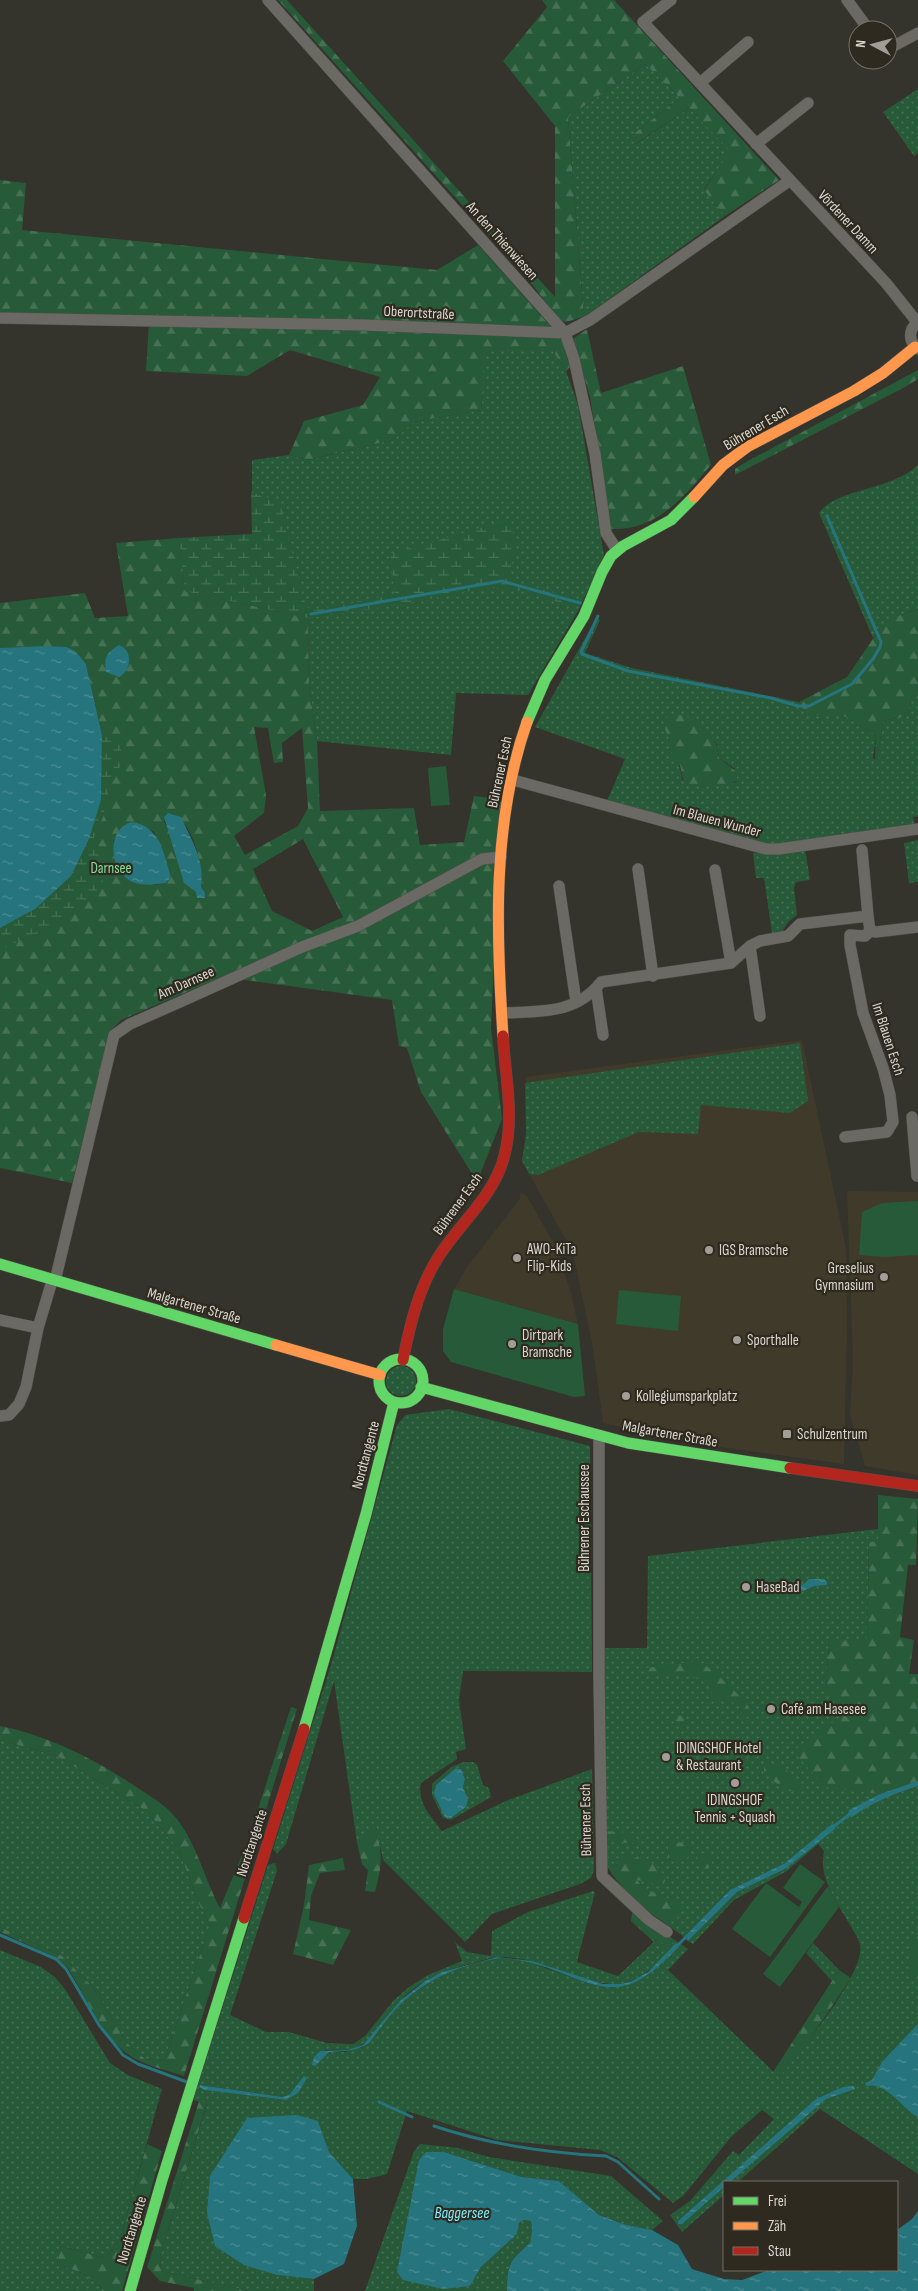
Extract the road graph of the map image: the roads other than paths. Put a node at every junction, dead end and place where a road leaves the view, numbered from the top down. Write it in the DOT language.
graph roads {
  1 [pos="268,0"];
  2 [pos="671,0"];
  3 [pos="847,0"];
  4 [pos="862,20"];
  5 [pos="918,33"];
  6 [pos="748,42"];
  7 [pos="898,44"];
  8 [pos="700,83"];
  9 [pos="808,104"];
  10 [pos="756,144"];
  11 [pos="789,181"];
  12 [pos="0,318"];
  13 [pos="918,322"];
  14 [pos="565,333"];
  15 [pos="917,348"];
  16 [pos="617,550"];
  17 [pos="513,780"];
  18 [pos="918,829"];
  19 [pos="862,850"];
  20 [pos="501,857"];
  21 [pos="638,869"];
  22 [pos="716,870"];
  23 [pos="559,886"];
  24 [pos="868,916"];
  25 [pos="845,919"];
  26 [pos="918,927"];
  27 [pos="870,931"];
  28 [pos="850,935"];
  29 [pos="750,946"];
  30 [pos="731,963"];
  31 [pos="652,976"];
  32 [pos="596,988"];
  33 [pos="576,1002"];
  34 [pos="502,1013"];
  35 [pos="760,1016"];
  36 [pos="602,1035"];
  37 [pos="915,1116"];
  38 [pos="893,1122"];
  39 [pos="845,1137"];
  40 [pos="917,1176"];
  41 [pos="0,1264"];
  42 [pos="53,1281"];
  43 [pos="0,1320"];
  44 [pos="38,1328"];
  45 [pos="403,1360"];
  46 [pos="380,1375"];
  47 [pos="421,1388"];
  48 [pos="394,1402"];
  49 [pos="0,1416"];
  50 [pos="599,1436"];
  51 [pos="918,1486"];
  52 [pos="599,1677"];
  53 [pos="667,1932"];
  54 [pos="130,2291"];
  1 -- 14 [label="street, An den Thienwiesen"];
  2 -- 8 [label="street, Vördener Damm"];
  3 -- 4 [label="street"];
  5 -- 7 [label="street"];
  6 -- 8 [label="street"];
  8 -- 10 [label="street, Vördener Damm"];
  9 -- 10 [label="street"];
  10 -- 11 [label="street, Vördener Damm"];
  11 -- 13 [label="street, Vördener Damm"];
  11 -- 14 [label="street, Oberortstraße"];
  12 -- 14 [label="street, Oberortstraße"];
  13 -- 15 [label="street"];
  14 -- 16 [label="street, An den Thienwiesen"];
  15 -- 16 [label="street, Bührener Esch"];
  16 -- 17 [label="street, Bührener Esch"];
  17 -- 18 [label="street, Im Blauen Wunder"];
  17 -- 20 [label="street, Bührener Esch"];
  19 -- 24 [label="street"];
  20 -- 34 [label="street, Bührener Esch"];
  20 -- 42 [label="street, Am Darnsee"];
  21 -- 31 [label="street"];
  22 -- 30 [label="street"];
  23 -- 33 [label="street"];
  24 -- 25 [label="street"];
  24 -- 27 [label="street"];
  25 -- 28 [label="street, Im Blauen Esch"];
  25 -- 29 [label="street"];
  26 -- 27 [label="street"];
  27 -- 28 [label="street"];
  28 -- 38 [label="street, Im Blauen Esch"];
  29 -- 30 [label="street"];
  29 -- 35 [label="street"];
  30 -- 31 [label="street"];
  31 -- 32 [label="street"];
  32 -- 33 [label="street"];
  32 -- 36 [label="street"];
  33 -- 34 [label="street"];
  34 -- 45 [label="street, Bührener Esch"];
  37 -- 38 [label="street"];
  37 -- 40 [label="street"];
  38 -- 39 [label="street"];
  41 -- 42 [label="street, Malgartener Straße"];
  42 -- 44 [label="street"];
  42 -- 46 [label="street, Malgartener Straße"];
  43 -- 44 [label="street"];
  44 -- 49 [label="street"];
  45 -- 46 [label="street"];
  45 -- 47 [label="street"];
  46 -- 48 [label="street"];
  47 -- 48 [label="street"];
  47 -- 50 [label="street, Malgartener Straße"];
  48 -- 54 [label="street, Nordtangente"];
  50 -- 51 [label="street, Malgartener Straße"];
  50 -- 52 [label="street, Bührener Eschaussee"];
  52 -- 53 [label="street, Bührener Esch"];
}
